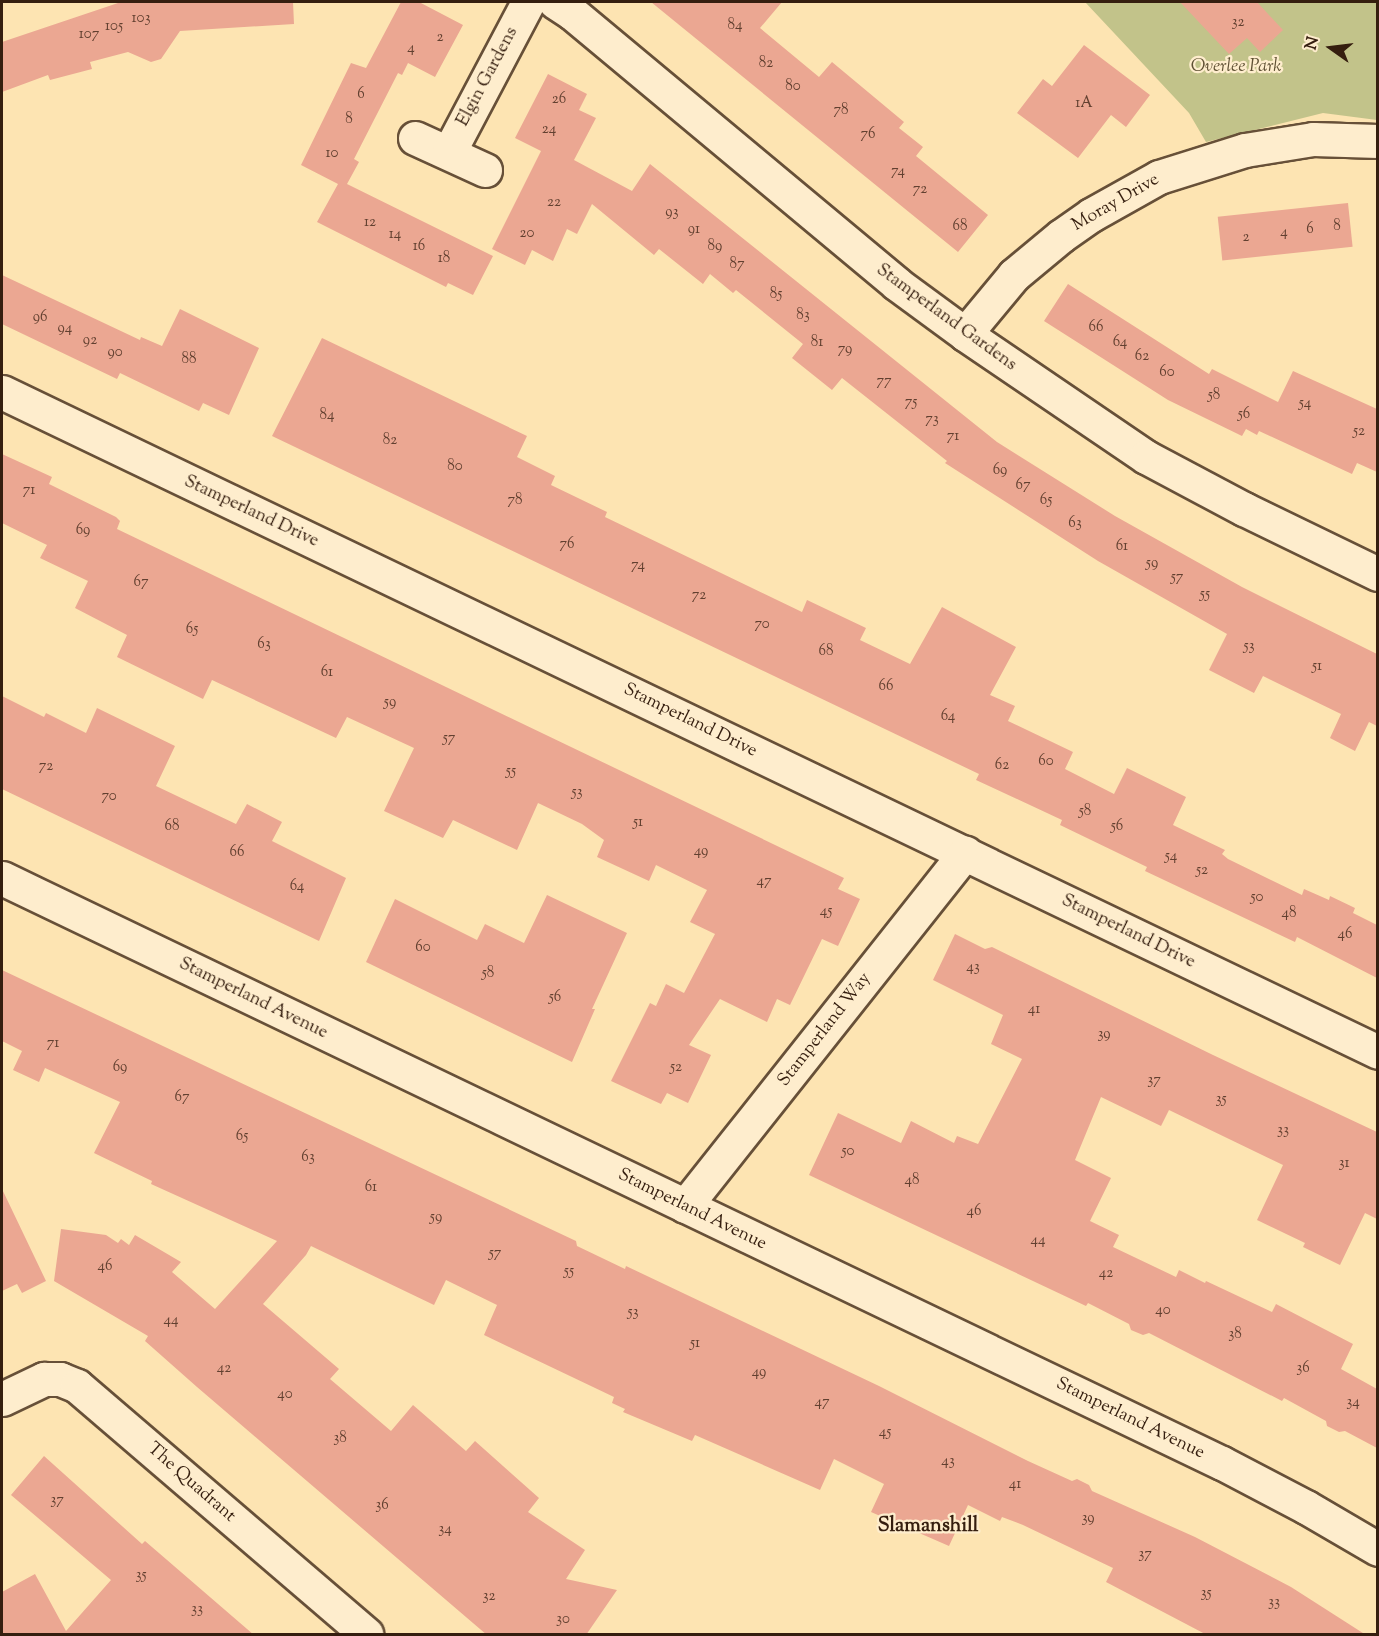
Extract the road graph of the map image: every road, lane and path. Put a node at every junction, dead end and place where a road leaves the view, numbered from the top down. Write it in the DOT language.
graph roads {
  1 [pos="528,2"];
  2 [pos="555,2"];
  3 [pos="415,138"];
  4 [pos="1377,141"];
  5 [pos="449,152"];
  6 [pos="485,170"];
  7 [pos="965,334"];
  8 [pos="2,392"];
  9 [pos="1377,574"];
  10 [pos="965,853"];
  11 [pos="2,878"];
  12 [pos="1377,1052"];
  13 [pos="685,1206"];
  14 [pos="2,1399"];
  15 [pos="1377,1549"];
  16 [pos="366,1635"];
  1 -- 5 [label="street, Elgin Gardens"];
  2 -- 7 [label="street, Stamperland Gardens"];
  3 -- 5 [label="street"];
  4 -- 7 [label="street, Moray Drive"];
  5 -- 6 [label="street"];
  7 -- 9 [label="street, Stamperland Gardens"];
  8 -- 10 [label="street, Stamperland Drive"];
  10 -- 12 [label="street, Stamperland Drive"];
  10 -- 13 [label="street, Stamperland Way"];
  11 -- 13 [label="street, Stamperland Avenue"];
  13 -- 15 [label="street, Stamperland Avenue"];
  14 -- 16 [label="street, The Quadrant"];
}
